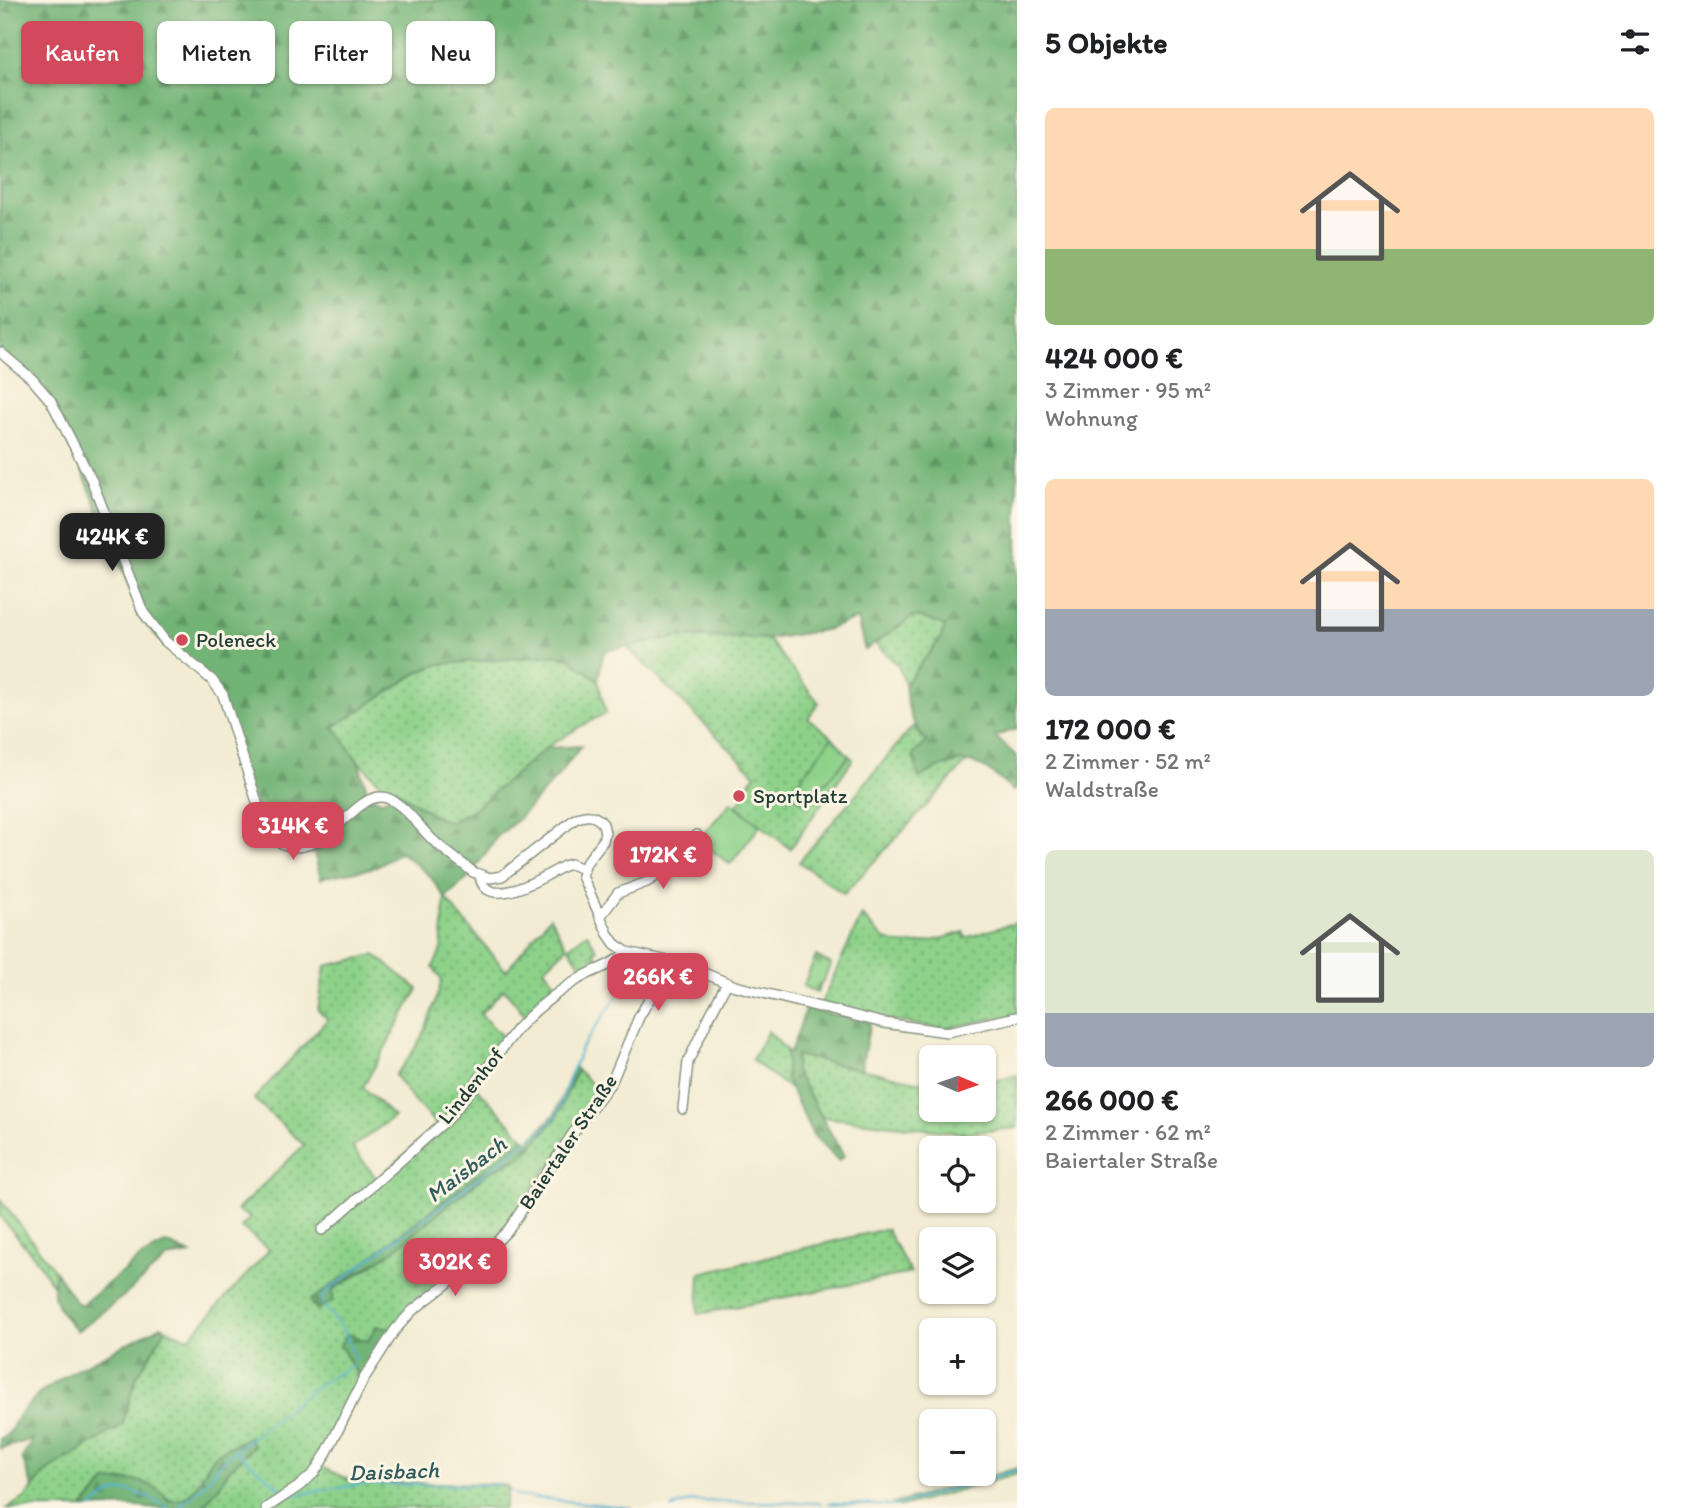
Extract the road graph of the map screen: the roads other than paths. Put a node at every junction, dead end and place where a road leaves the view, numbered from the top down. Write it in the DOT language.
graph roads {
  1 [pos="0,352"];
  2 [pos="697,835"];
  3 [pos="583,869"];
  4 [pos="476,874"];
  5 [pos="600,917"];
  6 [pos="627,952"];
  7 [pos="672,961"];
  8 [pos="727,984"];
  9 [pos="1017,1017"];
  10 [pos="683,1109"];
  11 [pos="322,1230"];
  12 [pos="266,1508"];
  1 -- 4 [label="street"];
  2 -- 5 [label="street"];
  3 -- 4 [label="street"];
  3 -- 4 [label="street"];
  3 -- 5 [label="street"];
  5 -- 6 [label="street"];
  6 -- 7 [label="street"];
  6 -- 11 [label="street, Lindenhof"];
  7 -- 8 [label="street"];
  7 -- 12 [label="street, Baiertaler Straße"];
  8 -- 9 [label="street"];
  8 -- 10 [label="street"];
}
